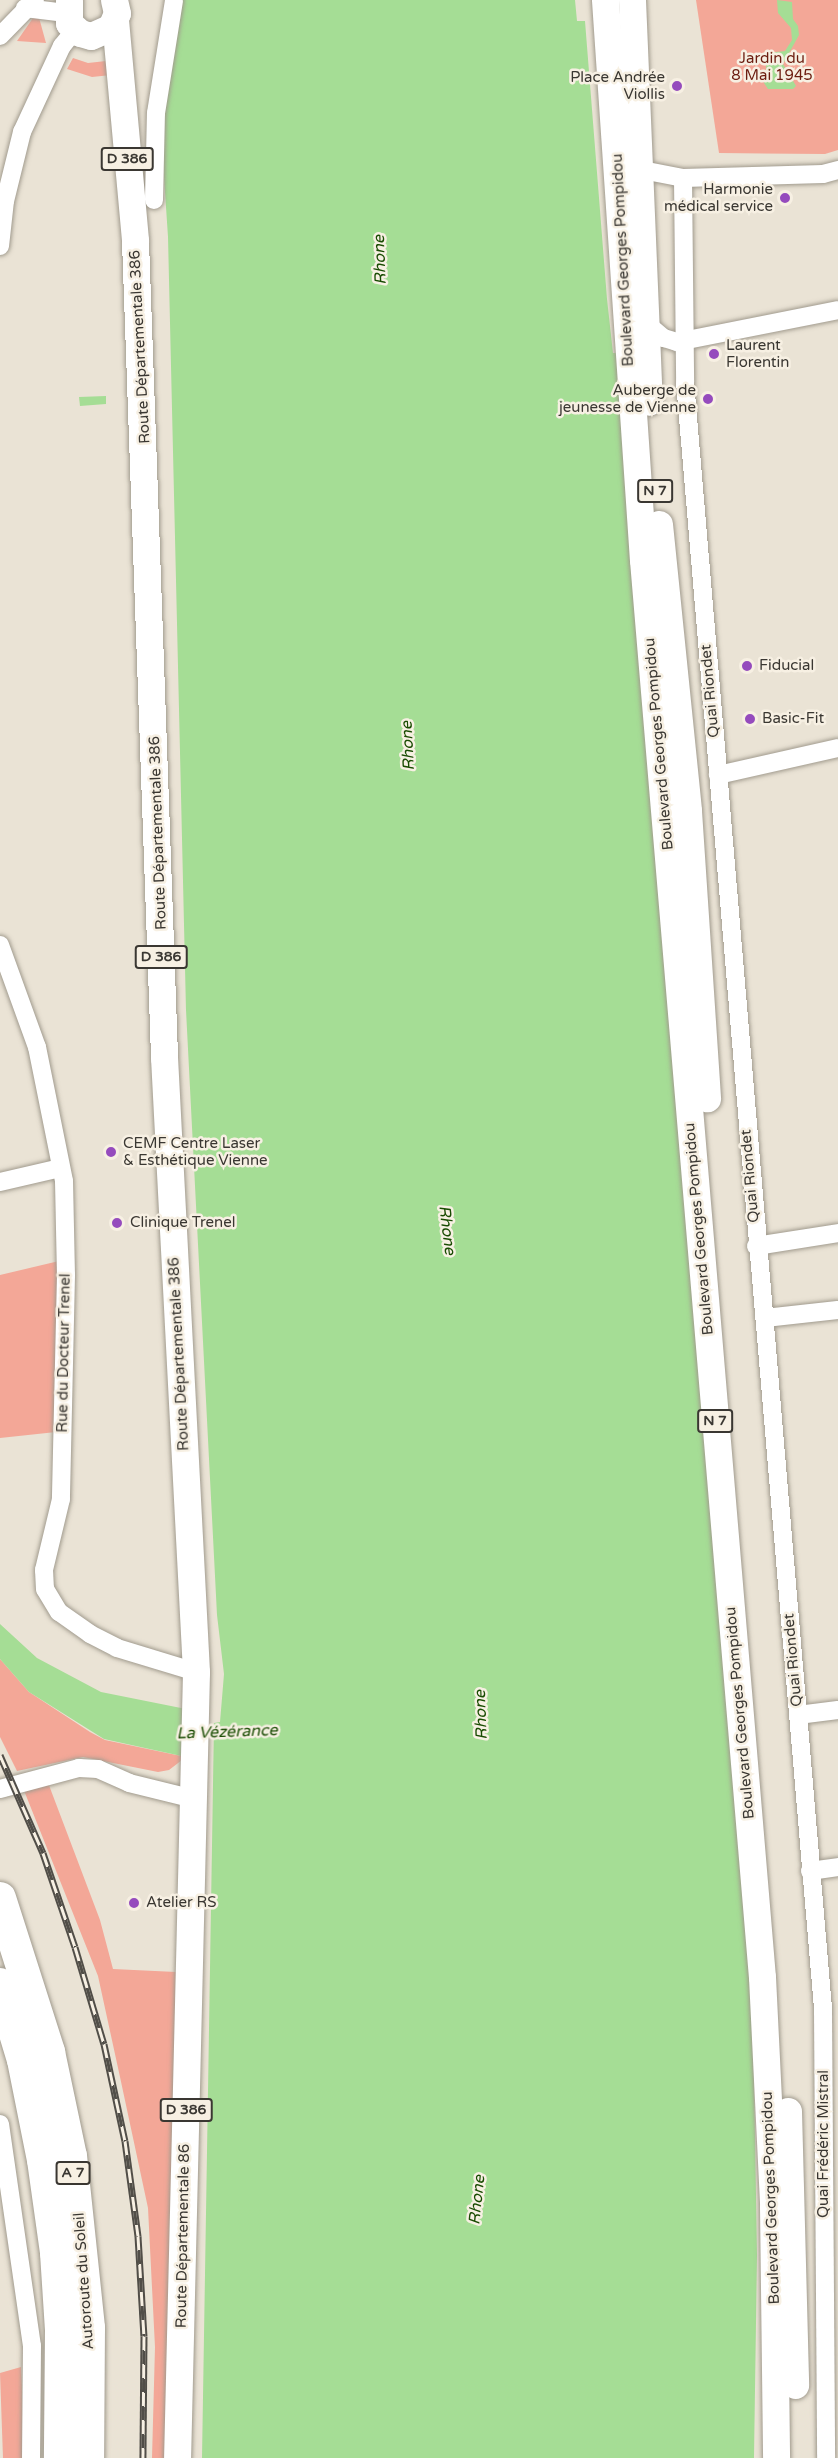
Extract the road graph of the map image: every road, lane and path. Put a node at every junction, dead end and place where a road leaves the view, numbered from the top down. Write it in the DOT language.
graph roads {
  1 [pos="174,0"];
  2 [pos="604,0"];
  3 [pos="632,0"];
  4 [pos="30,4"];
  5 [pos="115,10"];
  6 [pos="75,20"];
  7 [pos="0,36"];
  8 [pos="121,77"];
  9 [pos="642,170"];
  10 [pos="838,170"];
  11 [pos="683,178"];
  12 [pos="154,200"];
  13 [pos="0,246"];
  14 [pos="624,294"];
  15 [pos="838,310"];
  16 [pos="647,327"];
  17 [pos="686,340"];
  18 [pos="838,748"];
  19 [pos="718,775"];
  20 [pos="0,945"];
  21 [pos="60,1168"];
  22 [pos="0,1182"];
  23 [pos="838,1233"];
  24 [pos="756,1246"];
  25 [pos="838,1310"];
  26 [pos="765,1318"];
  27 [pos="196,1684"];
  28 [pos="838,1710"];
  29 [pos="798,1715"];
  30 [pos="0,1790"];
  31 [pos="194,1799"];
  32 [pos="838,1867"];
  33 [pos="810,1870"];
  34 [pos="0,1898"];
  35 [pos="0,1983"];
  36 [pos="830,2009"];
  37 [pos="0,2124"];
  38 [pos="31,2458"];
  39 [pos="60,2458"];
  40 [pos="88,2458"];
  41 [pos="177,2458"];
  42 [pos="776,2458"];
  43 [pos="795,2458"];
  44 [pos="826,2458"];
  1 -- 12 [label="street"];
  2 -- 14 [label="main road, Boulevard Georges Pompidou / N 7"];
  3 -- 9 [label="main road, Boulevard Georges Pompidou / N 7"];
  4 -- 6 [label="street"];
  4 -- 7 [label="street"];
  5 -- 6 [label="main road"];
  5 -- 8 [label="main road, Route Départementale 386 / D 386"];
  6 -- 8 [label="main road"];
  6 -- 13 [label="street"];
  8 -- 27 [label="main road, Route Départementale 386 / D 386"];
  9 -- 11 [label="street"];
  9 -- 16 [label="main road, Boulevard Georges Pompidou / N 7"];
  10 -- 11 [label="street"];
  11 -- 17 [label="street, Quai Riondet"];
  14 -- 16 [label="street"];
  14 -- 42 [label="main road, Boulevard Georges Pompidou / N 7"];
  15 -- 17 [label="street"];
  16 -- 17 [label="street"];
  16 -- 43 [label="main road, Boulevard Georges Pompidou / N 7"];
  17 -- 19 [label="street, Quai Riondet"];
  18 -- 19 [label="street"];
  19 -- 24 [label="street, Quai Riondet"];
  20 -- 21 [label="street, Rue du Docteur Trenel"];
  21 -- 22 [label="street"];
  21 -- 27 [label="street, Rue du Docteur Trenel"];
  23 -- 24 [label="street"];
  24 -- 26 [label="street, Quai Riondet"];
  25 -- 26 [label="street"];
  26 -- 29 [label="street, Quai Riondet"];
  27 -- 31 [label="main road, Route Départementale 86 / D 386"];
  28 -- 29 [label="street"];
  29 -- 33 [label="street, Quai Riondet"];
  30 -- 31 [label="street"];
  31 -- 41 [label="main road, Route Départementale 86 / D 386"];
  32 -- 33 [label="street"];
  33 -- 36 [label="street, Quai Riondet"];
  34 -- 40 [label="highway, Autoroute du Soleil / A 7"];
  35 -- 39 [label="highway, Autoroute du Soleil / A 7"];
  36 -- 44 [label="street, Quai Frédéric Mistral"];
  37 -- 38 [label="street"];
}
